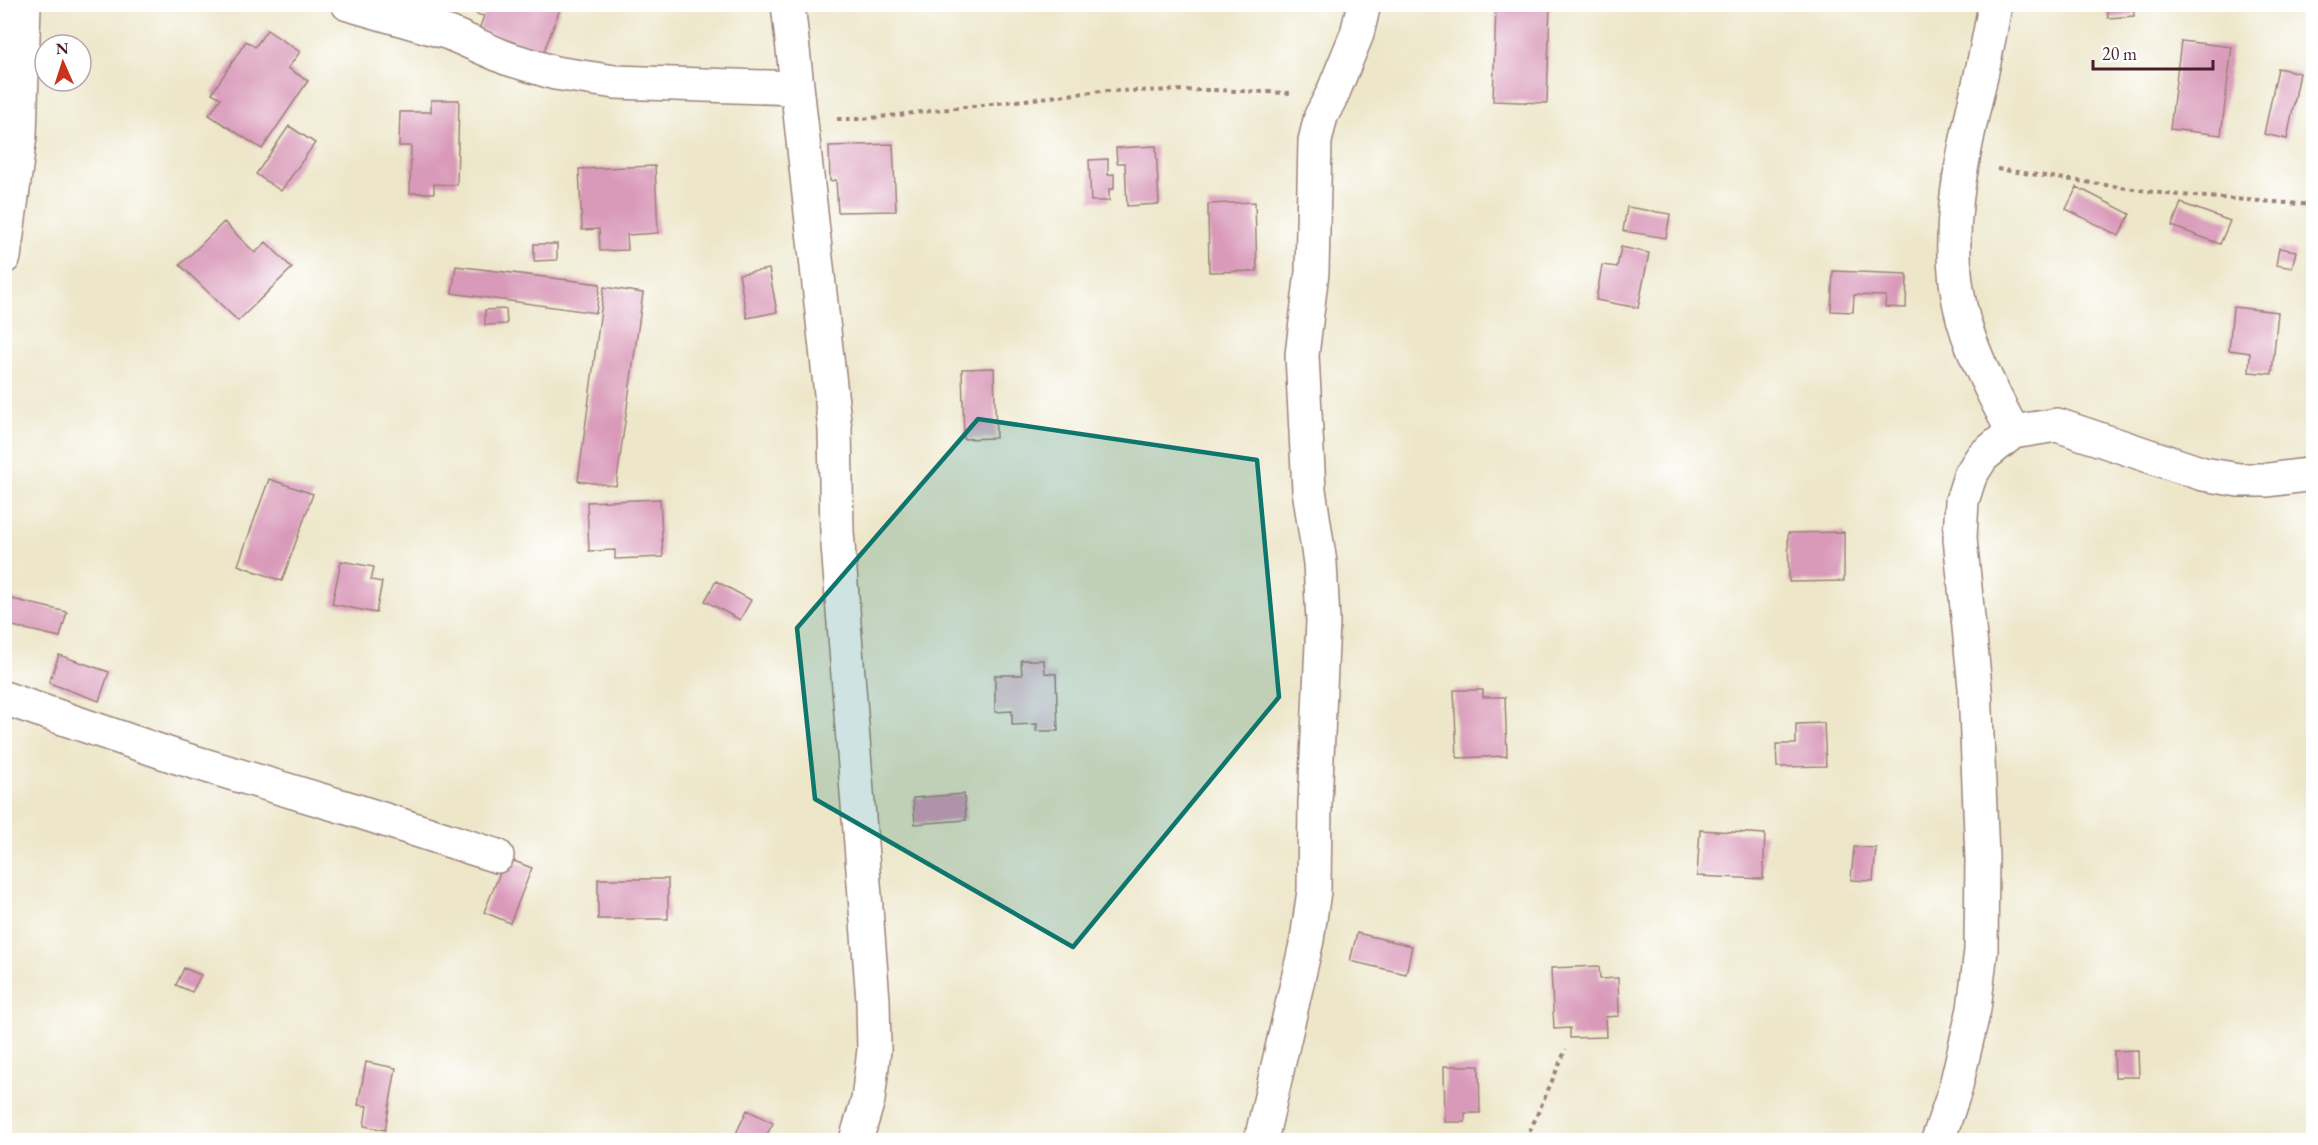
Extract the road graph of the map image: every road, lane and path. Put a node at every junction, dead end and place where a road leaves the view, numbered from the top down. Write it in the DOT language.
graph roads {
  1 [pos="24,4"];
  2 [pos="348,4"];
  3 [pos="788,4"];
  4 [pos="1364,4"];
  5 [pos="1995,4"];
  6 [pos="797,88"];
  7 [pos="1332,95"];
  8 [pos="800,121"];
  9 [pos="1961,163"];
  10 [pos="2313,205"];
  11 [pos="4,257"];
  12 [pos="2013,432"];
  13 [pos="2313,474"];
  14 [pos="4,698"];
  15 [pos="497,856"];
  16 [pos="1566,1049"];
  17 [pos="856,1140"];
  18 [pos="1261,1140"];
  19 [pos="1526,1140"];
  20 [pos="1938,1140"];
  1 -- 11 [label="street"];
  2 -- 6 [label="street"];
  3 -- 6 [label="street"];
  4 -- 7 [label="street"];
  5 -- 9 [label="street"];
  6 -- 8 [label="street"];
  7 -- 8 [label="path"];
  7 -- 18 [label="street"];
  8 -- 17 [label="street"];
  9 -- 10 [label="path"];
  9 -- 12 [label="street"];
  12 -- 13 [label="street"];
  12 -- 20 [label="street"];
  14 -- 15 [label="street"];
  16 -- 19 [label="path"];
}
